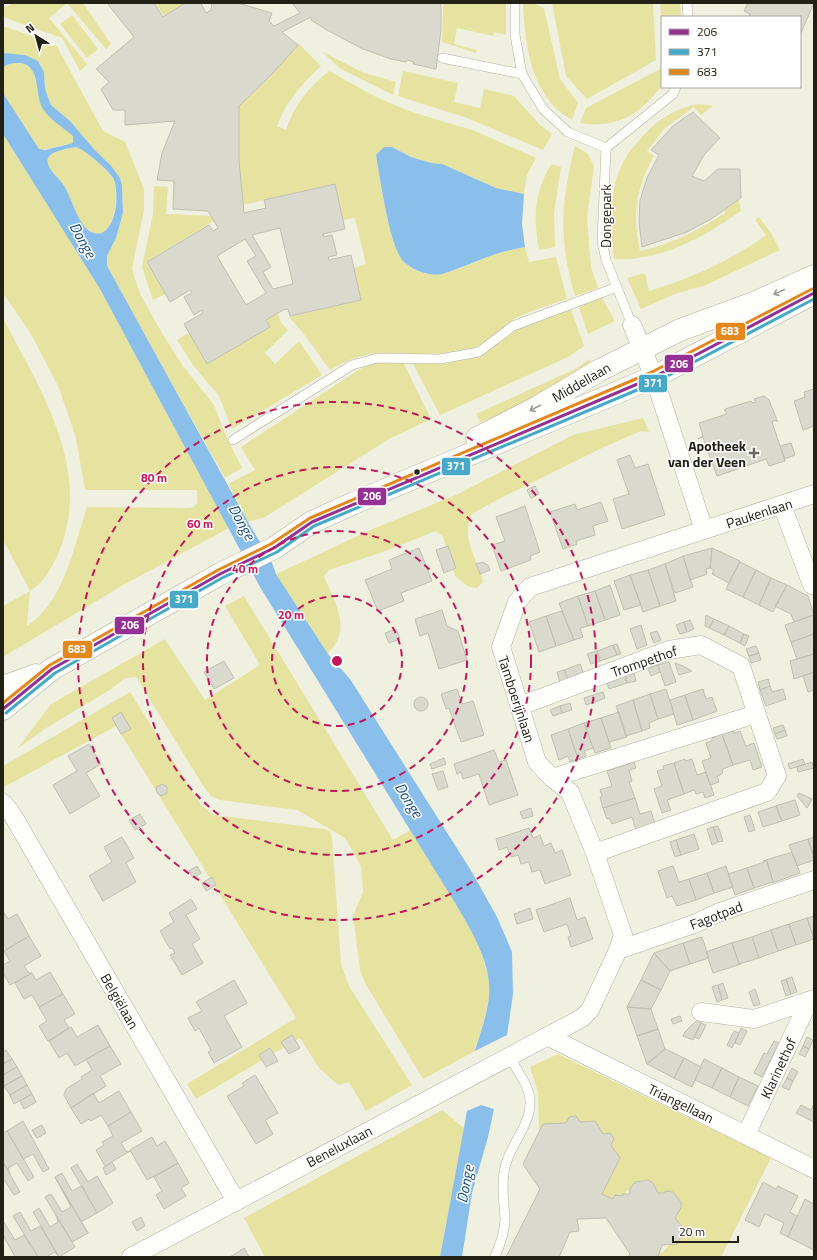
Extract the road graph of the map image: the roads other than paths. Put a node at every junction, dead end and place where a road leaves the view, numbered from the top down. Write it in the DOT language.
graph roads {
  1 [pos="515,3"];
  2 [pos="687,3"];
  3 [pos="688,16"];
  4 [pos="442,58"];
  5 [pos="522,74"];
  6 [pos="676,88"];
  7 [pos="606,148"];
  8 [pos="814,276"];
  9 [pos="617,287"];
  10 [pos="814,293"];
  11 [pos="632,325"];
  12 [pos="641,349"];
  13 [pos="654,377"];
  14 [pos="233,440"];
  15 [pos="814,494"];
  16 [pos="354,503"];
  17 [pos="782,506"];
  18 [pos="704,530"];
  19 [pos="812,585"];
  20 [pos="52,669"];
  21 [pos="3,687"];
  22 [pos="520,706"];
  23 [pos="3,709"];
  24 [pos="756,714"];
  25 [pos="552,778"];
  26 [pos="3,803"];
  27 [pos="595,853"];
  28 [pos="814,880"];
  29 [pos="618,950"];
  30 [pos="812,1000"];
  31 [pos="701,1012"];
  32 [pos="547,1036"];
  33 [pos="509,1056"];
  34 [pos="746,1135"];
  35 [pos="814,1170"];
  36 [pos="236,1201"];
  37 [pos="131,1257"];
  38 [pos="495,1257"];
  1 -- 5 [label="lane"];
  2 -- 3 [label="lane"];
  4 -- 5 [label="lane"];
  5 -- 7 [label="lane"];
  6 -- 7 [label="lane"];
  7 -- 9 [label="lane, Dongepark"];
  8 -- 12 [label="main road, Middellaan, one-way"];
  9 -- 11 [label="lane, Dongepark"];
  9 -- 14 [label="lane"];
  10 -- 13 [label="main road, Middellaan"];
  11 -- 12 [label="street, Dongepark"];
  12 -- 13 [label="street, Dongepark"];
  12 -- 16 [label="main road, Middellaan, one-way"];
  13 -- 16 [label="main road, Middellaan"];
  13 -- 18 [label="street"];
  15 -- 17 [label="street, Paukenlaan"];
  16 -- 20 [label="main road, Middellaan"];
  17 -- 18 [label="street, Paukenlaan"];
  17 -- 19 [label="street"];
  18 -- 22 [label="street, Tamboerijnlaan"];
  20 -- 21 [label="main road, Middellaan"];
  20 -- 23 [label="main road, Middellaan"];
  22 -- 24 [label="street, Trompethof"];
  22 -- 25 [label="street, Tamboerijnlaan"];
  24 -- 25 [label="street"];
  24 -- 27 [label="street, Trompethof"];
  25 -- 27 [label="street, Tamboerijnlaan"];
  26 -- 36 [label="street, Belgiëlaan"];
  27 -- 29 [label="street, Tamboerijnlaan"];
  28 -- 29 [label="street, Fagotpad"];
  29 -- 32 [label="street, Tamboerijnlaan"];
  30 -- 31 [label="street, Klarinethof"];
  30 -- 34 [label="street, Klarinethof"];
  32 -- 33 [label="street, Beneluxlaan"];
  32 -- 34 [label="street, Triangellaan"];
  33 -- 36 [label="street, Beneluxlaan"];
  33 -- 38 [label="lane"];
  34 -- 35 [label="street, Triangellaan"];
  36 -- 37 [label="street, Beneluxlaan"];
}
